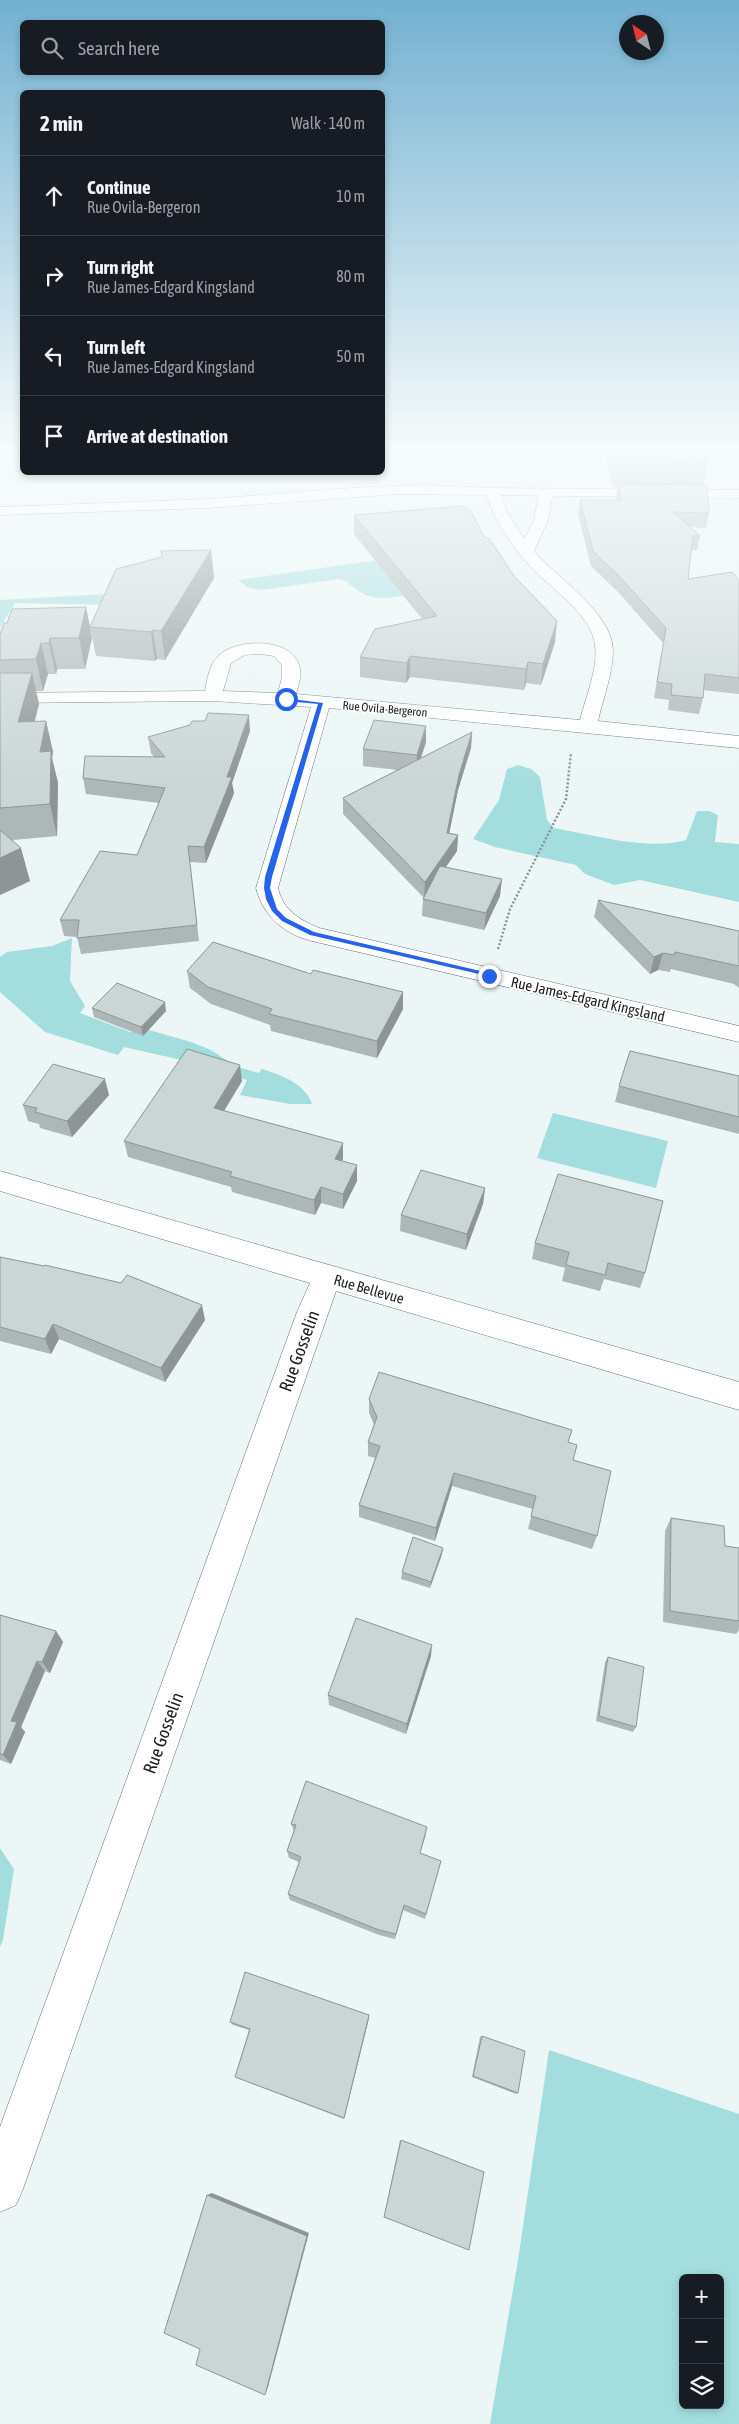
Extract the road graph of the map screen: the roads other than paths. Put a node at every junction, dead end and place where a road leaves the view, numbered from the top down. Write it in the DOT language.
graph roads {
  1 [pos="533,559"];
  2 [pos="213,696"];
  3 [pos="0,698"];
  4 [pos="286,699"];
  5 [pos="321,703"];
  6 [pos="581,725"];
  7 [pos="739,742"];
  8 [pos="739,1034"];
  9 [pos="0,1181"];
  10 [pos="328,1277"];
  11 [pos="739,1396"];
  12 [pos="0,2189"];
  1 -- 6 [label="street"];
  2 -- 3 [label="street, Rue Ovila-Bergeron"];
  2 -- 4 [label="street, Rue Ovila-Bergeron"];
  2 -- 4 [label="street"];
  4 -- 5 [label="street, Rue Ovila-Bergeron"];
  5 -- 6 [label="street, Rue Ovila-Bergeron"];
  5 -- 8 [label="street, Rue James-Edgard Kingsland"];
  6 -- 7 [label="street, Rue Ovila-Bergeron"];
  9 -- 10 [label="street, Rue Bellevue"];
  10 -- 11 [label="street, Rue Bellevue"];
  10 -- 12 [label="street, Rue Gosselin"];
}
